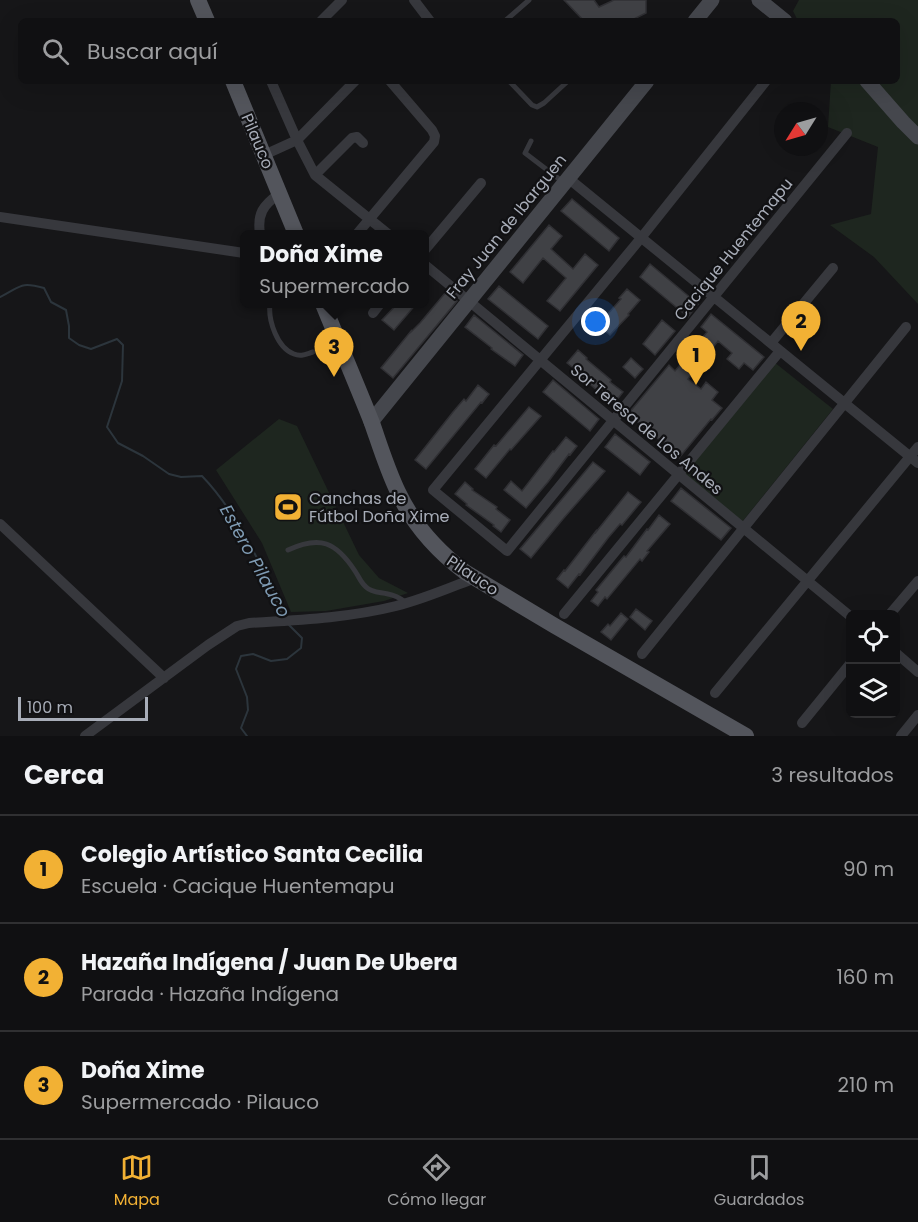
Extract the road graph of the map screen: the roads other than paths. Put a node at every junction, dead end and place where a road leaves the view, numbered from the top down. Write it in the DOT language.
graph roads {
  1 [pos="198,0"];
  2 [pos="342,0"];
  3 [pos="414,0"];
  4 [pos="529,0"];
  5 [pos="759,0"];
  6 [pos="707,2"];
  7 [pos="206,18"];
  8 [pos="324,18"];
  9 [pos="423,18"];
  10 [pos="508,18"];
  11 [pos="697,18"];
  12 [pos="781,18"];
  13 [pos="234,84"];
  14 [pos="272,84"];
  15 [pos="352,84"];
  16 [pos="393,84"];
  17 [pos="512,84"];
  18 [pos="565,84"];
  19 [pos="639,84"];
  20 [pos="764,84"];
  21 [pos="870,84"];
  22 [pos="847,133"];
  23 [pos="918,136"];
  24 [pos="297,140"];
  25 [pos="531,141"];
  26 [pos="363,143"];
  27 [pos="264,155"];
  28 [pos="315,175"];
  29 [pos="566,180"];
  30 [pos="481,183"];
  31 [pos="279,194"];
  32 [pos="0,217"];
  33 [pos="369,220"];
  34 [pos="260,230"];
  35 [pos="294,230"];
  36 [pos="360,230"];
  37 [pos="383,230"];
  38 [pos="641,237"];
  39 [pos="429,245"];
  40 [pos="240,252"];
  41 [pos="429,268"];
  42 [pos="833,268"];
  43 [pos="714,297"];
  44 [pos="469,302"];
  45 [pos="269,308"];
  46 [pos="325,308"];
  47 [pos="376,308"];
  48 [pos="373,313"];
  49 [pos="906,327"];
  50 [pos="771,343"];
  51 [pos="780,351"];
  52 [pos="313,352"];
  53 [pos="540,360"];
  54 [pos="844,403"];
  55 [pos="612,420"];
  56 [pos="371,422"];
  57 [pos="918,447"];
  58 [pos="914,460"];
  59 [pos="679,475"];
  60 [pos="0,524"];
  61 [pos="743,528"];
  62 [pos="288,550"];
  63 [pos="475,578"];
  64 [pos="808,580"];
  65 [pos="918,581"];
  66 [pos="406,603"];
  67 [pos="894,610"];
  68 [pos="846,613"];
  69 [pos="564,614"];
  70 [pos="642,654"];
  71 [pos="900,656"];
  72 [pos="846,669"];
  73 [pos="918,672"];
  74 [pos="164,678"];
  75 [pos="715,693"];
  76 [pos="918,715"];
  77 [pos="802,723"];
  78 [pos="86,736"];
  79 [pos="746,736"];
  80 [pos="901,736"];
  1 -- 7 [label="main road"];
  2 -- 8 [label="street"];
  3 -- 9 [label="street"];
  4 -- 10 [label="lane"];
  5 -- 12 [label="street"];
  6 -- 11 [label="street"];
  13 -- 27 [label="main road, Pilauco"];
  14 -- 24 [label="street"];
  15 -- 24 [label="street"];
  16 -- 33 [label="street"];
  17 -- 18 [label="lane"];
  19 -- 29 [label="street, Fray Juan de Ibarguen"];
  20 -- 38 [label="street"];
  21 -- 23 [label="street"];
  22 -- 43 [label="street, Cacique Huentemapu"];
  24 -- 27 [label="street"];
  24 -- 28 [label="street"];
  25 -- 29 [label="lane"];
  26 -- 28 [label="street"];
  27 -- 31 [label="main road, Pilauco"];
  28 -- 33 [label="street"];
  29 -- 38 [label="street"];
  29 -- 44 [label="street, Fray Juan de Ibarguen"];
  30 -- 39 [label="street"];
  31 -- 34 [label="street"];
  31 -- 35 [label="main road, Pilauco"];
  32 -- 40 [label="street"];
  33 -- 36 [label="street"];
  33 -- 37 [label="street"];
  38 -- 43 [label="street"];
  38 -- 53 [label="street"];
  41 -- 44 [label="street, Sor Teresa de Los Andes"];
  42 -- 50 [label="street"];
  43 -- 50 [label="street"];
  43 -- 55 [label="street, Cacique Huentemapu"];
  44 -- 53 [label="street, Sor Teresa de Los Andes"];
  44 -- 56 [label="street, Fray Juan de Ibarguen"];
  45 -- 52 [label="lane"];
  46 -- 56 [label="main road, Pilauco"];
  47 -- 48 [label="street"];
  49 -- 54 [label="street"];
  50 -- 51 [label="street"];
  51 -- 54 [label="street"];
  51 -- 59 [label="street"];
  53 -- 55 [label="street, Sor Teresa de Los Andes"];
  53 -- 55 [label="street, Cacique Huentemapu"];
  54 -- 58 [label="street"];
  54 -- 61 [label="street"];
  55 -- 59 [label="street, Sor Teresa de Los Andes"];
  56 -- 63 [label="main road, Pilauco"];
  57 -- 58 [label="street"];
  58 -- 64 [label="street"];
  59 -- 61 [label="street, Sor Teresa de Los Andes"];
  59 -- 69 [label="street"];
  60 -- 74 [label="street"];
  61 -- 64 [label="street, Sor Teresa de Los Andes"];
  61 -- 70 [label="street"];
  62 -- 66 [label="lane"];
  63 -- 66 [label="street"];
  63 -- 79 [label="main road, Pilauco"];
  64 -- 68 [label="street, Sor Teresa de Los Andes"];
  64 -- 75 [label="street"];
  65 -- 67 [label="street"];
  66 -- 74 [label="street"];
  71 -- 73 [label="street"];
  72 -- 77 [label="street"];
  74 -- 78 [label="street"];
  76 -- 80 [label="street"];
}
